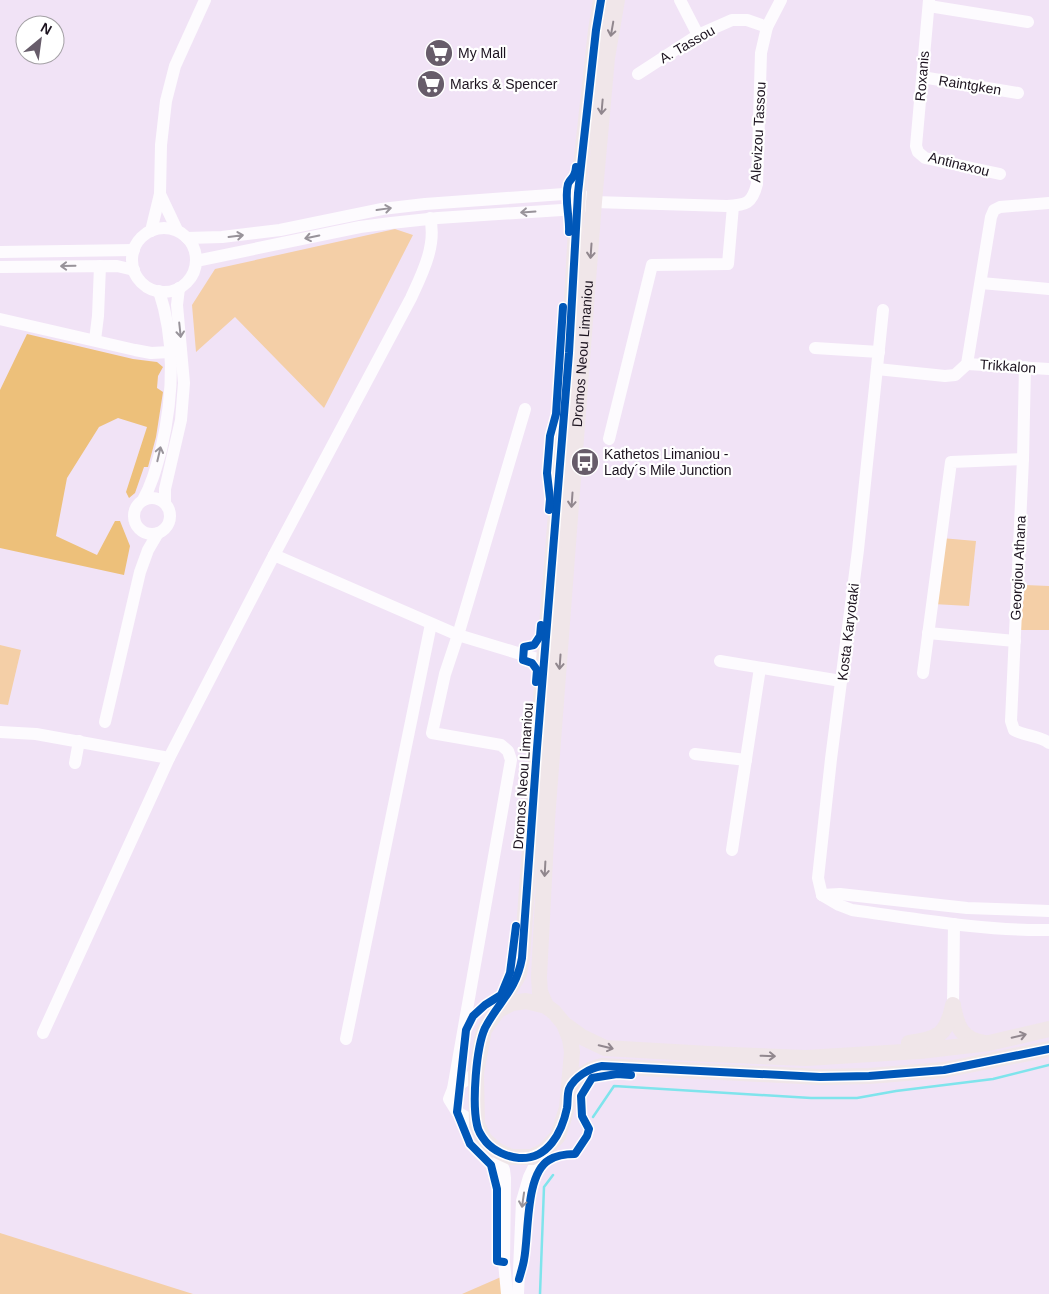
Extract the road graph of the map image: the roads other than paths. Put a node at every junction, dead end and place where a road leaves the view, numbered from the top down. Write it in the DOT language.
graph roads {
  1 [pos="205,0"];
  2 [pos="601,0"];
  3 [pos="617,0"];
  4 [pos="680,0"];
  5 [pos="781,0"];
  6 [pos="929,3"];
  7 [pos="1028,22"];
  8 [pos="767,27"];
  9 [pos="698,35"];
  10 [pos="638,74"];
  11 [pos="922,77"];
  12 [pos="1018,93"];
  13 [pos="918,152"];
  14 [pos="1000,174"];
  15 [pos="160,194"];
  16 [pos="577,201"];
  17 [pos="594,202"];
  18 [pos="1049,203"];
  19 [pos="733,206"];
  20 [pos="430,218"];
  21 [pos="151,231"];
  22 [pos="182,234"];
  23 [pos="134,250"];
  24 [pos="0,252"];
  25 [pos="196,260"];
  26 [pos="100,266"];
  27 [pos="0,267"];
  28 [pos="134,270"];
  29 [pos="981,283"];
  30 [pos="179,288"];
  31 [pos="1049,289"];
  32 [pos="159,291"];
  33 [pos="883,310"];
  34 [pos="0,319"];
  35 [pos="95,340"];
  36 [pos="816,348"];
  37 [pos="170,352"];
  38 [pos="879,352"];
  39 [pos="967,364"];
  40 [pos="1025,367"];
  41 [pos="877,368"];
  42 [pos="1049,369"];
  43 [pos="525,409"];
  44 [pos="609,439"];
  45 [pos="1023,459"];
  46 [pos="143,500"];
  47 [pos="165,504"];
  48 [pos="140,530"];
  49 [pos="158,533"];
  50 [pos="274,555"];
  51 [pos="140,572"];
  52 [pos="431,624"];
  53 [pos="928,633"];
  54 [pos="458,635"];
  55 [pos="1015,641"];
  56 [pos="720,660"];
  57 [pos="544,661"];
  58 [pos="760,668"];
  59 [pos="923,673"];
  60 [pos="841,681"];
  61 [pos="105,722"];
  62 [pos="0,732"];
  63 [pos="79,741"];
  64 [pos="1049,743"];
  65 [pos="695,754"];
  66 [pos="169,758"];
  67 [pos="746,760"];
  68 [pos="74,763"];
  69 [pos="732,850"];
  70 [pos="822,895"];
  71 [pos="1049,911"];
  72 [pos="954,924"];
  73 [pos="1049,930"];
  74 [pos="953,1005"];
  75 [pos="546,1006"];
  76 [pos="498,1010"];
  77 [pos="564,1024"];
  78 [pos="1049,1029"];
  79 [pos="43,1033"];
  80 [pos="346,1039"];
  81 [pos="988,1043"];
  82 [pos="1049,1048"];
  83 [pos="806,1058"];
  84 [pos="476,1073"];
  85 [pos="569,1088"];
  86 [pos="451,1094"];
  87 [pos="477,1124"];
  88 [pos="496,1150"];
  89 [pos="540,1154"];
  90 [pos="507,1294"];
  91 [pos="518,1294"];
  1 -- 15 [label="street"];
  2 -- 16 [label="main road, Dromos Neou Limaniou"];
  3 -- 17 [label="main road, Dromos Neou Limaniou, one-way"];
  4 -- 9 [label="street"];
  5 -- 8 [label="street, Alevizou Tassou"];
  6 -- 7 [label="street"];
  6 -- 11 [label="street, Roxanis"];
  8 -- 9 [label="street, A. Tassou"];
  8 -- 19 [label="street, Alevizou Tassou"];
  9 -- 10 [label="street, A. Tassou"];
  11 -- 12 [label="street, Raintgken"];
  11 -- 13 [label="street, Roxanis"];
  13 -- 14 [label="street, Antinaxou"];
  15 -- 21 [label="street"];
  15 -- 22 [label="street"];
  16 -- 17 [label="street"];
  16 -- 20 [label="street, one-way"];
  22 -- 16 [label="street, one-way"];
  16 -- 57 [label="main road, Dromos Neou Limaniou"];
  17 -- 19 [label="street, Alevizou Tassou"];
  17 -- 75 [label="main road, Dromos Neou Limaniou, one-way"];
  18 -- 29 [label="street"];
  19 -- 44 [label="street"];
  20 -- 25 [label="street, one-way"];
  20 -- 50 [label="street"];
  21 -- 22 [label="street"];
  21 -- 23 [label="street"];
  22 -- 25 [label="street"];
  23 -- 24 [label="street"];
  23 -- 28 [label="street"];
  25 -- 30 [label="street"];
  26 -- 27 [label="street, one-way"];
  26 -- 28 [label="street"];
  26 -- 35 [label="street"];
  28 -- 32 [label="street"];
  29 -- 31 [label="street"];
  29 -- 39 [label="street"];
  30 -- 32 [label="street"];
  30 -- 47 [label="street, one-way"];
  32 -- 37 [label="street"];
  33 -- 38 [label="street, Kosta Karyotaki"];
  34 -- 35 [label="street"];
  35 -- 37 [label="street"];
  36 -- 38 [label="street"];
  46 -- 37 [label="street, one-way"];
  38 -- 41 [label="street, Kosta Karyotaki"];
  39 -- 40 [label="street, Trikkalon"];
  39 -- 41 [label="street"];
  40 -- 42 [label="street, Trikkalon"];
  40 -- 45 [label="street, Georgiou Athana"];
  41 -- 60 [label="street, Kosta Karyotaki"];
  43 -- 54 [label="street"];
  45 -- 53 [label="street"];
  45 -- 55 [label="street, Georgiou Athana"];
  46 -- 47 [label="street"];
  46 -- 48 [label="street"];
  47 -- 49 [label="street"];
  48 -- 49 [label="street"];
  48 -- 51 [label="street"];
  49 -- 51 [label="street"];
  50 -- 52 [label="street"];
  50 -- 66 [label="street"];
  51 -- 61 [label="street"];
  52 -- 54 [label="street"];
  52 -- 80 [label="street"];
  53 -- 55 [label="street"];
  53 -- 59 [label="street"];
  54 -- 57 [label="street"];
  54 -- 86 [label="street"];
  55 -- 64 [label="street, Georgiou Athana"];
  56 -- 58 [label="street"];
  57 -- 76 [label="main road, Dromos Neou Limaniou"];
  58 -- 60 [label="street"];
  58 -- 67 [label="street"];
  60 -- 70 [label="street, Kosta Karyotaki"];
  62 -- 63 [label="street"];
  63 -- 66 [label="street"];
  63 -- 68 [label="street"];
  65 -- 67 [label="street"];
  66 -- 79 [label="street"];
  67 -- 69 [label="street"];
  70 -- 71 [label="street"];
  70 -- 72 [label="street"];
  72 -- 73 [label="street"];
  72 -- 74 [label="street"];
  74 -- 81 [label="main road"];
  74 -- 83 [label="main road"];
  75 -- 76 [label="main road"];
  75 -- 77 [label="main road"];
  76 -- 84 [label="main road"];
  77 -- 83 [label="main road, one-way"];
  77 -- 85 [label="main road"];
  81 -- 78 [label="main road, one-way"];
  81 -- 83 [label="main road"];
  82 -- 85 [label="main road"];
  84 -- 86 [label="street"];
  84 -- 87 [label="main road"];
  85 -- 89 [label="main road"];
  86 -- 87 [label="street"];
  87 -- 88 [label="main road"];
  88 -- 89 [label="main road"];
  88 -- 90 [label="street"];
  89 -- 91 [label="street, one-way"];
}
